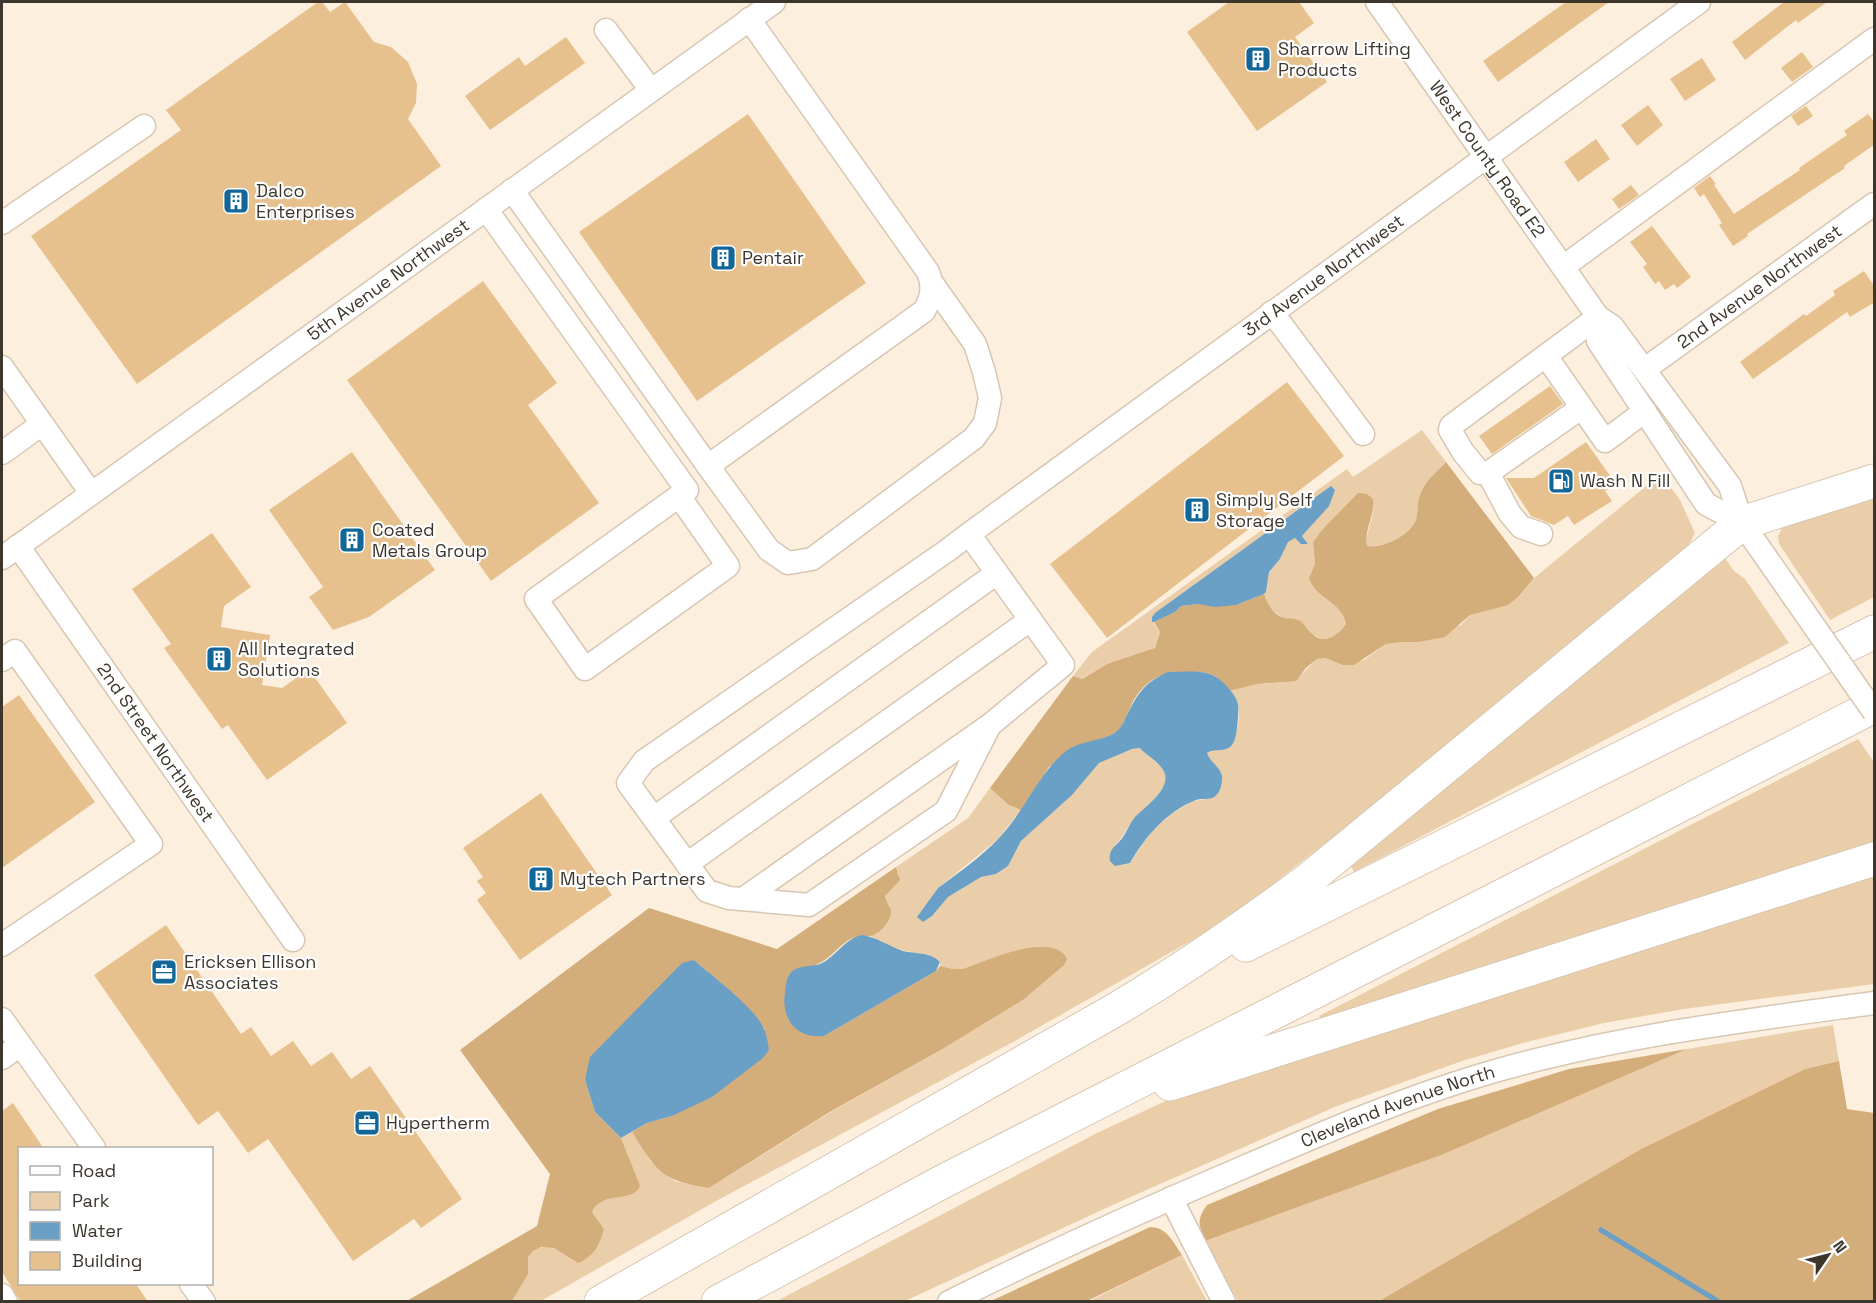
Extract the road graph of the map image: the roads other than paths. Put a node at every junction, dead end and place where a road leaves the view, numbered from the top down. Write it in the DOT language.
graph roads {
  1 [pos="774,2"];
  2 [pos="1377,2"];
  3 [pos="1699,2"];
  4 [pos="749,19"];
  5 [pos="606,30"];
  6 [pos="1875,39"];
  7 [pos="651,90"];
  8 [pos="144,126"];
  9 [pos="1485,156"];
  10 [pos="512,190"];
  11 [pos="1875,204"];
  12 [pos="486,209"];
  13 [pos="2,223"];
  14 [pos="1563,267"];
  15 [pos="932,283"];
  16 [pos="1272,312"];
  17 [pos="1598,317"];
  18 [pos="1546,356"];
  19 [pos="2,367"];
  20 [pos="1645,369"];
  21 [pos="1581,408"];
  22 [pos="1645,411"];
  23 [pos="42,424"];
  24 [pos="1363,434"];
  25 [pos="2,453"];
  26 [pos="708,466"];
  27 [pos="1488,473"];
  28 [pos="1875,481"];
  29 [pos="91,493"];
  30 [pos="679,496"];
  31 [pos="1742,523"];
  32 [pos="969,534"];
  33 [pos="1541,534"];
  34 [pos="10,552"];
  35 [pos="997,573"];
  36 [pos="1030,620"];
  37 [pos="1875,632"];
  38 [pos="2,660"];
  39 [pos="1875,706"];
  40 [pos="1875,712"];
  41 [pos="990,725"];
  42 [pos="654,818"];
  43 [pos="1875,860"];
  44 [pos="687,864"];
  45 [pos="743,899"];
  46 [pos="293,940"];
  47 [pos="2,945"];
  48 [pos="1875,1003"];
  49 [pos="1115,1010"];
  50 [pos="2,1019"];
  51 [pos="21,1046"];
  52 [pos="2,1058"];
  53 [pos="1080,1112"];
  54 [pos="93,1147"];
  55 [pos="1171,1198"];
  56 [pos="192,1285"];
  57 [pos="2,1295"];
  58 [pos="6,1302"];
  59 [pos="204,1302"];
  60 [pos="600,1302"];
  61 [pos="718,1302"];
  62 [pos="949,1302"];
  63 [pos="1224,1302"];
  1 -- 4 [label="street, 5th Avenue Northwest"];
  2 -- 9 [label="street, West County Road E2"];
  3 -- 9 [label="street, 3rd Avenue Northwest"];
  4 -- 7 [label="street, 5th Avenue Northwest"];
  4 -- 15 [label="street"];
  5 -- 7 [label="street"];
  6 -- 14 [label="street"];
  7 -- 10 [label="street, 5th Avenue Northwest"];
  8 -- 13 [label="street"];
  9 -- 14 [label="street, West County Road E2"];
  9 -- 16 [label="street, 3rd Avenue Northwest"];
  10 -- 12 [label="street, 5th Avenue Northwest"];
  10 -- 26 [label="street"];
  11 -- 20 [label="street, 2nd Avenue Northwest"];
  12 -- 29 [label="street, 5th Avenue Northwest"];
  12 -- 30 [label="street"];
  14 -- 17 [label="street, West County Road E2"];
  15 -- 26 [label="street"];
  15 -- 26 [label="street"];
  16 -- 24 [label="street"];
  16 -- 32 [label="street, 3rd Avenue Northwest"];
  17 -- 18 [label="street"];
  17 -- 20 [label="street, West County Road E2"];
  17 -- 22 [label="street, West County Road E2"];
  18 -- 21 [label="street"];
  18 -- 27 [label="street"];
  19 -- 23 [label="street"];
  20 -- 31 [label="street, West County Road E2"];
  21 -- 22 [label="street"];
  21 -- 27 [label="street"];
  22 -- 31 [label="street, West County Road E2"];
  23 -- 25 [label="street"];
  23 -- 29 [label="street"];
  27 -- 33 [label="street"];
  28 -- 31 [label="highway"];
  29 -- 34 [label="street, 5th Avenue Northwest"];
  30 -- 30 [label="street"];
  31 -- 40 [label="street, West County Road E2, bridge"];
  31 -- 49 [label="highway"];
  32 -- 35 [label="street"];
  32 -- 42 [label="street, 3rd Avenue Northwest"];
  34 -- 46 [label="street, 2nd Street Northwest"];
  35 -- 36 [label="street"];
  35 -- 42 [label="street"];
  36 -- 41 [label="street"];
  36 -- 44 [label="street"];
  37 -- 49 [label="highway"];
  38 -- 47 [label="street"];
  39 -- 53 [label="highway"];
  41 -- 45 [label="street"];
  41 -- 45 [label="street"];
  42 -- 44 [label="street"];
  43 -- 53 [label="highway"];
  44 -- 45 [label="street"];
  48 -- 55 [label="street, Cleveland Avenue North"];
  49 -- 60 [label="highway"];
  50 -- 51 [label="street"];
  51 -- 52 [label="street"];
  51 -- 54 [label="street"];
  53 -- 61 [label="highway"];
  55 -- 62 [label="street, Cleveland Avenue North"];
  55 -- 63 [label="street"];
  56 -- 59 [label="street"];
  57 -- 58 [label="street"];
}
